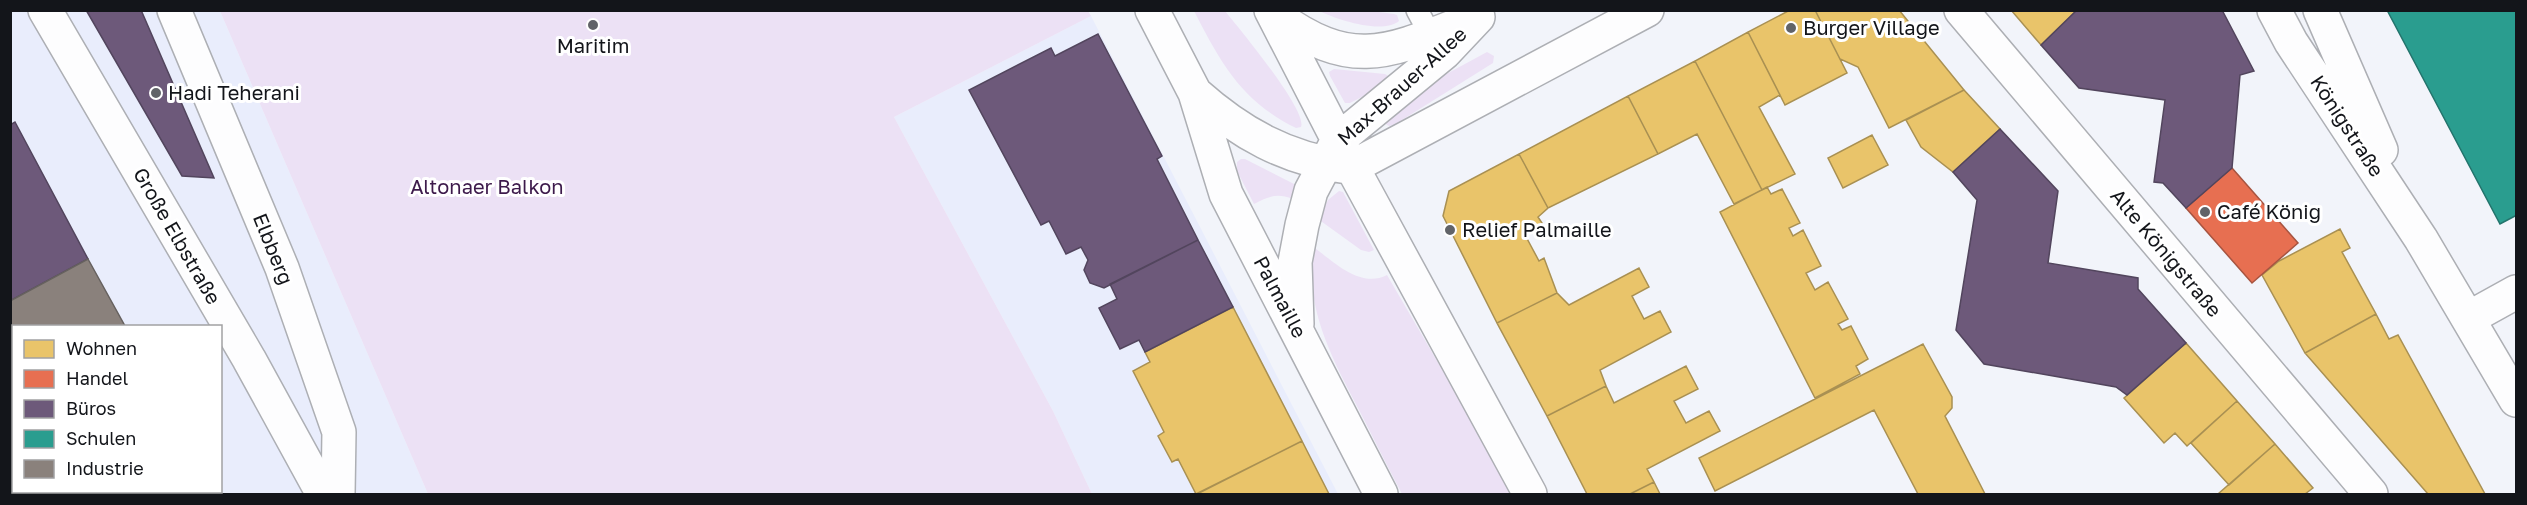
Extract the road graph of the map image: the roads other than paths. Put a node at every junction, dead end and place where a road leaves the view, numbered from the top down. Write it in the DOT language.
graph roads {
  1 [pos="45,10"];
  2 [pos="174,10"];
  3 [pos="1152,10"];
  4 [pos="1647,10"];
  5 [pos="1961,10"];
  6 [pos="2274,10"];
  7 [pos="2320,10"];
  8 [pos="1273,13"];
  9 [pos="1484,14"];
  10 [pos="1424,23"];
  11 [pos="1195,93"];
  12 [pos="1338,157"];
  13 [pos="2421,239"];
  14 [pos="2517,292"];
  15 [pos="2469,318"];
  16 [pos="1298,332"];
  17 [pos="2517,400"];
  18 [pos="323,495"];
  19 [pos="338,495"];
  20 [pos="1382,495"];
  21 [pos="1530,495"];
  22 [pos="2371,495"];
  1 -- 18 [label="main road, Große Elbstraße"];
  2 -- 19 [label="main road, Elbberg"];
  3 -- 11 [label="main road, Palmaille"];
  4 -- 12 [label="main road, Max-Brauer-Allee"];
  5 -- 22 [label="main road, Alte Königstraße"];
  6 -- 13 [label="main road, Königstraße"];
  7 -- 13 [label="main road, Königstraße"];
  8 -- 10 [label="main road, Max-Brauer-Allee"];
  8 -- 12 [label="main road"];
  9 -- 10 [label="main road, Max-Brauer-Allee"];
  9 -- 12 [label="main road, Max-Brauer-Allee"];
  11 -- 12 [label="main road, Palmaille"];
  11 -- 16 [label="main road, Palmaille"];
  12 -- 16 [label="main road, Max-Brauer-Allee"];
  12 -- 21 [label="main road"];
  13 -- 15 [label="main road, Königstraße"];
  14 -- 15 [label="main road"];
  15 -- 17 [label="main road, Königstraße"];
  16 -- 20 [label="main road, Palmaille"];
}
